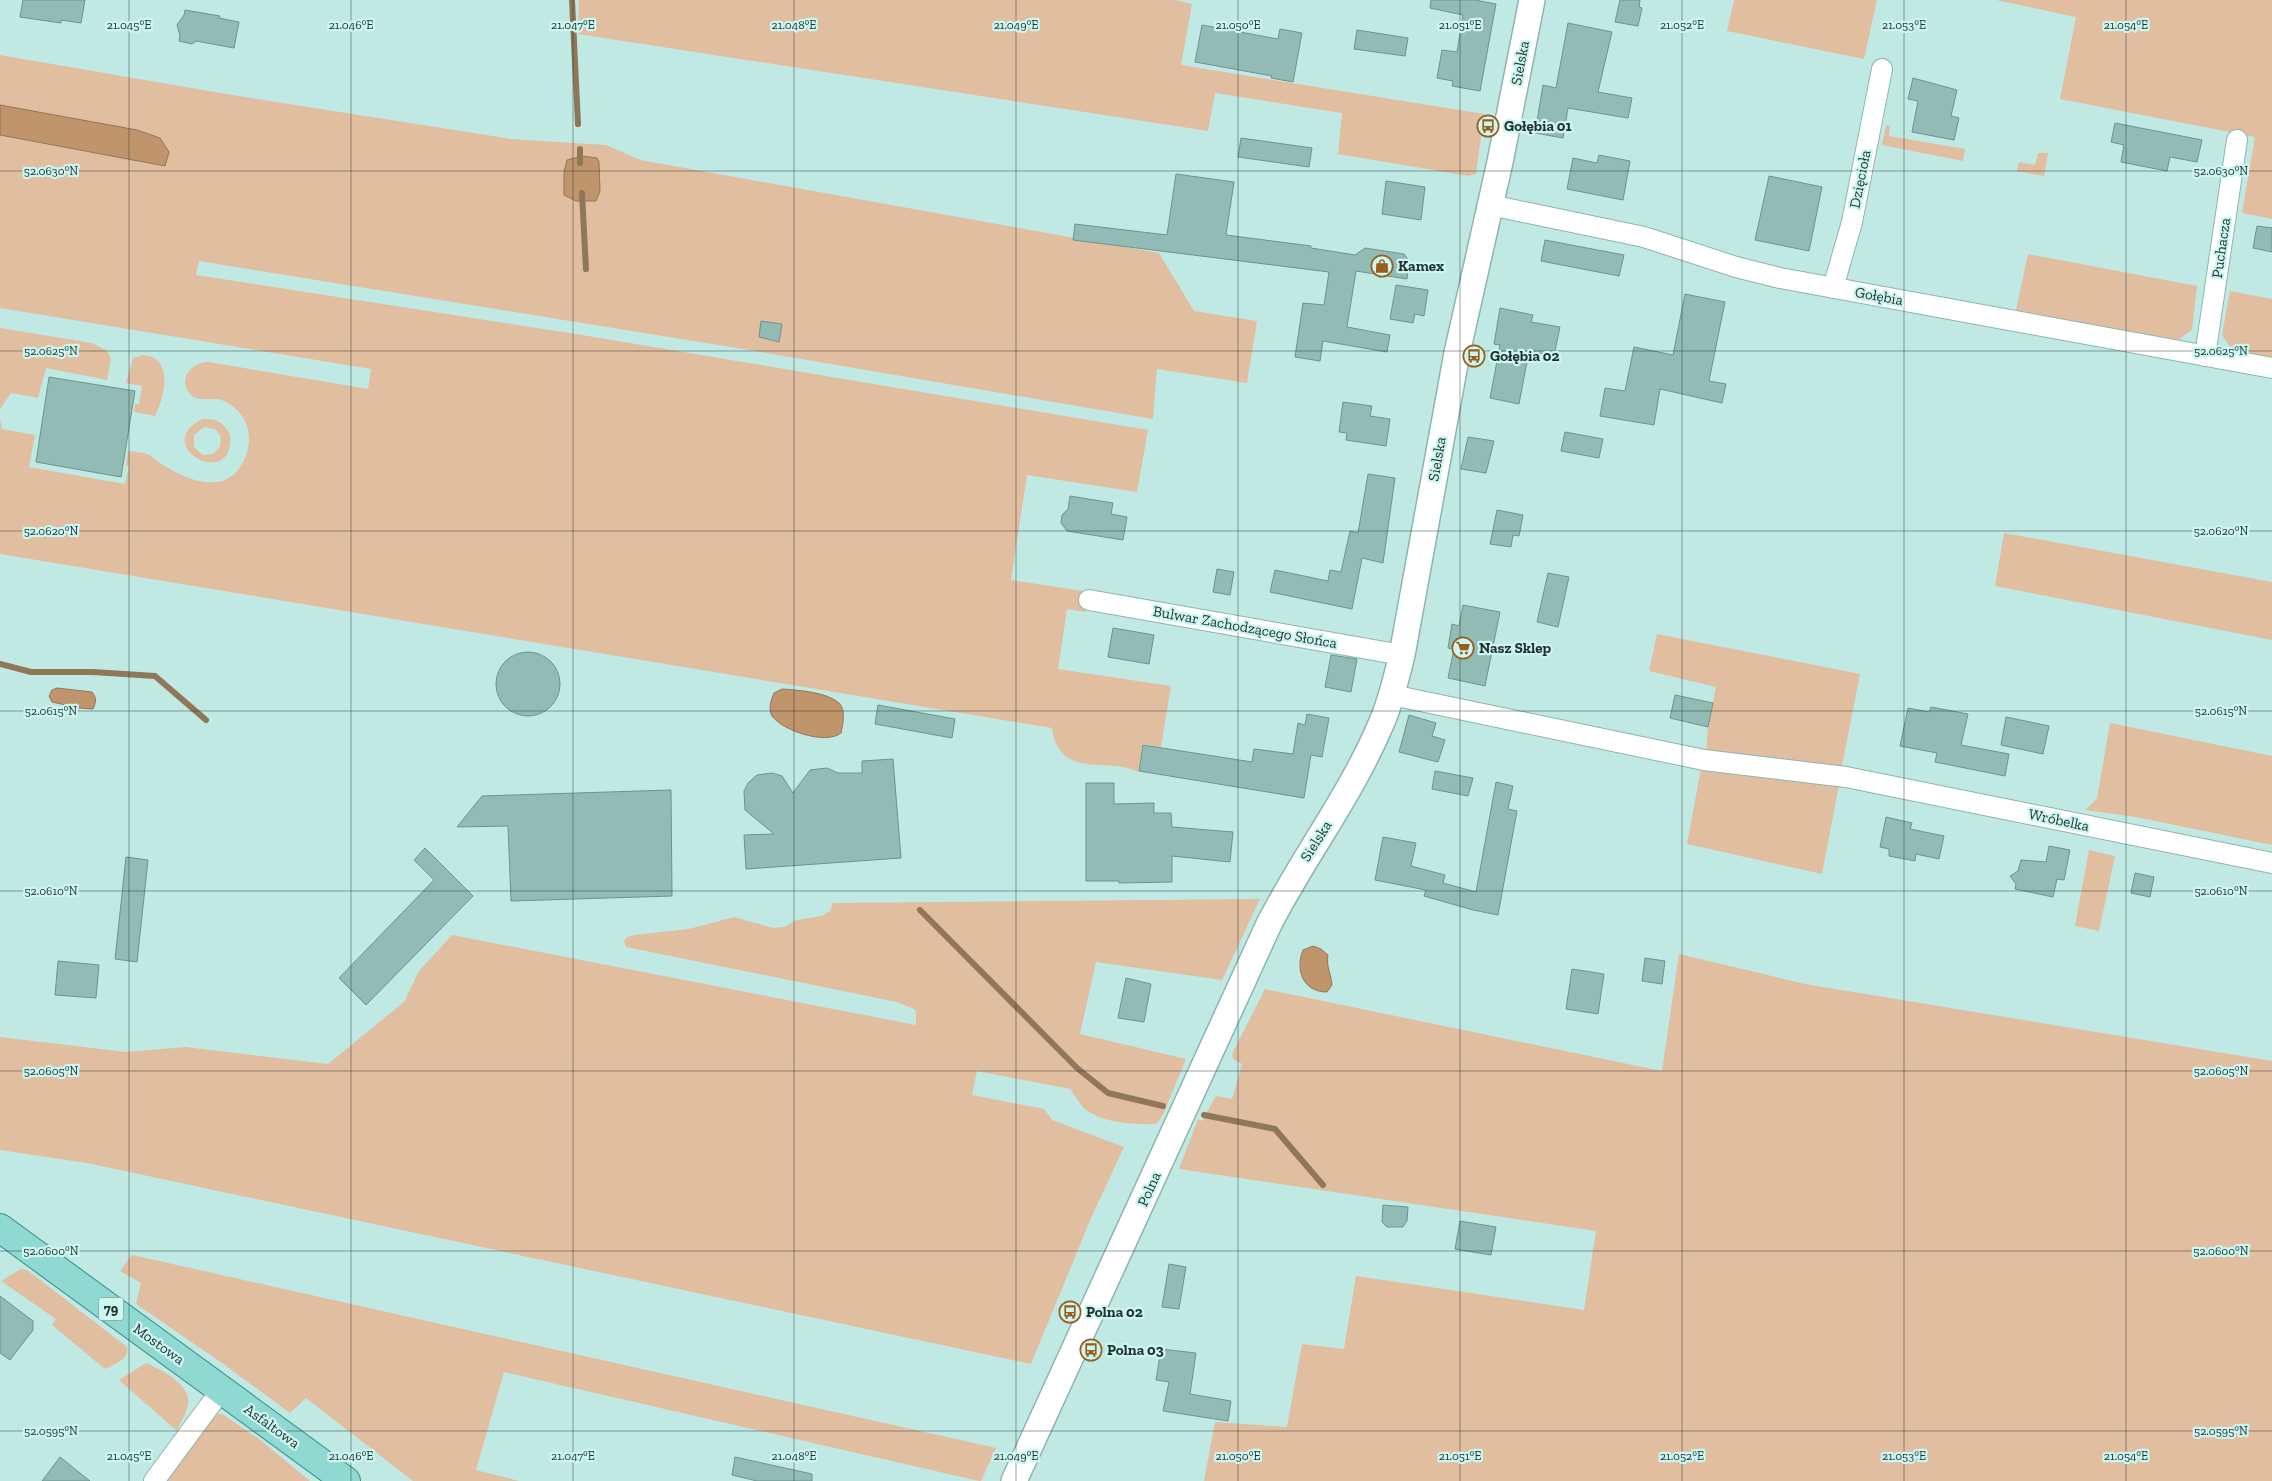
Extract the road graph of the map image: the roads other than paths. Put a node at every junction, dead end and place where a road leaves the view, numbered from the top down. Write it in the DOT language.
graph roads {
  1 [pos="1532,0"];
  2 [pos="1882,70"];
  3 [pos="2236,140"];
  4 [pos="1490,205"];
  5 [pos="1833,288"];
  6 [pos="2206,356"];
  7 [pos="2272,368"];
  8 [pos="1089,600"];
  9 [pos="1402,655"];
  10 [pos="1392,695"];
  11 [pos="2272,863"];
  12 [pos="1283,896"];
  13 [pos="0,1228"];
  14 [pos="222,1389"];
  15 [pos="154,1481"];
  16 [pos="346,1481"];
  17 [pos="1014,1481"];
  1 -- 4 [label="street, Sielska"];
  2 -- 5 [label="street, Dzięcioła"];
  3 -- 6 [label="street, Puchacza"];
  4 -- 5 [label="street, Gołębia"];
  4 -- 9 [label="street, Sielska"];
  5 -- 6 [label="street, Gołębia"];
  6 -- 7 [label="street, Gołębia"];
  8 -- 9 [label="street, Bulwar Zachodzącego Słońca"];
  9 -- 10 [label="street, Sielska"];
  10 -- 11 [label="street, Wróbelka"];
  10 -- 12 [label="street, Sielska"];
  12 -- 17 [label="street, Polna"];
  13 -- 14 [label="main road, Mostowa / 79"];
  14 -- 15 [label="street"];
  14 -- 16 [label="main road, Asfaltowa / 79"];
}
